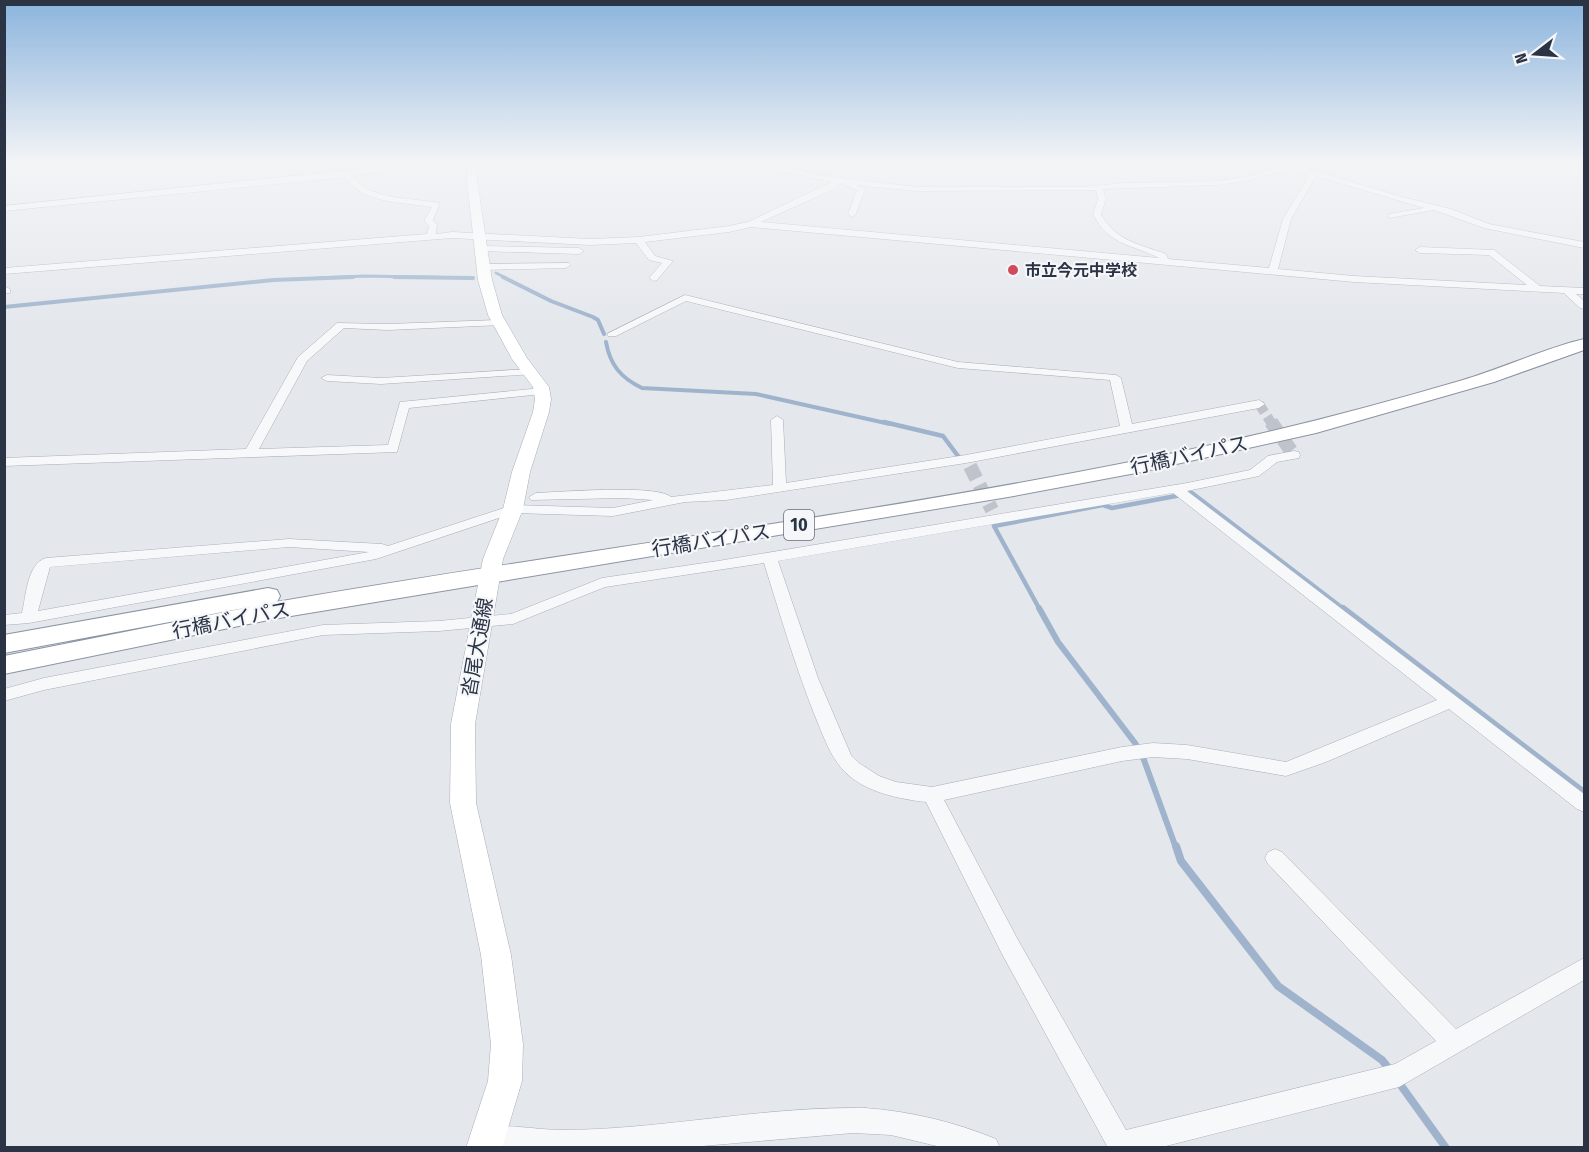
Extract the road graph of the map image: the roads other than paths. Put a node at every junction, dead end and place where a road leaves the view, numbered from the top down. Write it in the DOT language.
graph roads {
  1 [pos="430,218"];
  2 [pos="478,218"];
  3 [pos="765,218"];
  4 [pos="1098,218"];
  5 [pos="1288,218"];
  6 [pos="1465,218"];
  7 [pos="751,224"];
  8 [pos="431,237"];
  9 [pos="639,240"];
  10 [pos="482,242"];
  11 [pos="1584,245"];
  12 [pos="1420,250"];
  13 [pos="1165,262"];
  14 [pos="566,265"];
  15 [pos="484,267"];
  16 [pos="6,271"];
  17 [pos="1273,272"];
  18 [pos="654,278"];
  19 [pos="1538,289"];
  20 [pos="1567,290"];
  21 [pos="1584,291"];
  22 [pos="1584,306"];
  23 [pos="498,323"];
  24 [pos="1584,327"];
  25 [pos="612,334"];
  26 [pos="1584,344"];
  27 [pos="530,372"];
  28 [pos="327,378"];
  29 [pos="542,395"];
  30 [pos="1259,404"];
  31 [pos="479,405"];
  32 [pos="777,420"];
  33 [pos="1127,429"];
  34 [pos="250,453"];
  35 [pos="1294,455"];
  36 [pos="4,462"];
  37 [pos="780,488"];
  38 [pos="1176,489"];
  39 [pos="623,494"];
  40 [pos="536,496"];
  41 [pos="684,498"];
  42 [pos="513,509"];
  43 [pos="613,512"];
  44 [pos="390,549"];
  45 [pos="769,557"];
  46 [pos="491,567"];
  47 [pos="29,618"];
  48 [pos="4,620"];
  49 [pos="481,623"];
  50 [pos="4,644"];
  51 [pos="4,666"];
  52 [pos="4,695"];
  53 [pos="1450,700"];
  54 [pos="932,795"];
  55 [pos="1584,804"];
  56 [pos="1275,858"];
  57 [pos="1584,968"];
  58 [pos="1453,1042"];
  59 [pos="486,1143"];
  60 [pos="1121,1146"];
  61 [pos="987,1148"];
  1 -- 8 [label="street"];
  2 -- 10 [label="main road"];
  3 -- 7 [label="street"];
  4 -- 13 [label="street"];
  5 -- 17 [label="street"];
  6 -- 11 [label="street"];
  7 -- 9 [label="street"];
  7 -- 13 [label="street"];
  8 -- 10 [label="street"];
  8 -- 16 [label="street"];
  9 -- 10 [label="street"];
  9 -- 18 [label="street"];
  10 -- 15 [label="main road"];
  12 -- 19 [label="street"];
  13 -- 17 [label="street"];
  14 -- 15 [label="street"];
  15 -- 23 [label="main road"];
  17 -- 19 [label="street"];
  19 -- 20 [label="street"];
  20 -- 21 [label="street"];
  20 -- 22 [label="street"];
  23 -- 27 [label="main road"];
  23 -- 34 [label="street"];
  24 -- 46 [label="highway, 行橋バイパス / 10"];
  25 -- 33 [label="street"];
  26 -- 46 [label="highway, 行橋バイパス / 10"];
  27 -- 28 [label="street"];
  27 -- 29 [label="main road"];
  29 -- 31 [label="street"];
  29 -- 34 [label="street"];
  29 -- 42 [label="main road, 沓尾大通線"];
  30 -- 33 [label="street"];
  32 -- 37 [label="street"];
  33 -- 37 [label="street"];
  34 -- 36 [label="street"];
  35 -- 38 [label="street"];
  37 -- 41 [label="street"];
  38 -- 45 [label="street"];
  38 -- 53 [label="street"];
  39 -- 40 [label="street"];
  39 -- 41 [label="street"];
  39 -- 43 [label="street"];
  41 -- 43 [label="street"];
  42 -- 43 [label="street"];
  42 -- 44 [label="street"];
  42 -- 46 [label="main road, 沓尾大通線"];
  44 -- 47 [label="street"];
  44 -- 47 [label="street"];
  45 -- 49 [label="street"];
  45 -- 54 [label="street"];
  46 -- 49 [label="main road, 沓尾大通線"];
  46 -- 50 [label="highway, 行橋バイパス / 10"];
  46 -- 51 [label="highway, 行橋バイパス / 10"];
  47 -- 48 [label="street"];
  49 -- 52 [label="street"];
  49 -- 59 [label="main road, 沓尾大通線"];
  53 -- 54 [label="street"];
  53 -- 55 [label="street"];
  54 -- 60 [label="street"];
  56 -- 58 [label="street"];
  57 -- 58 [label="street"];
  58 -- 60 [label="street"];
  59 -- 61 [label="street"];
}
